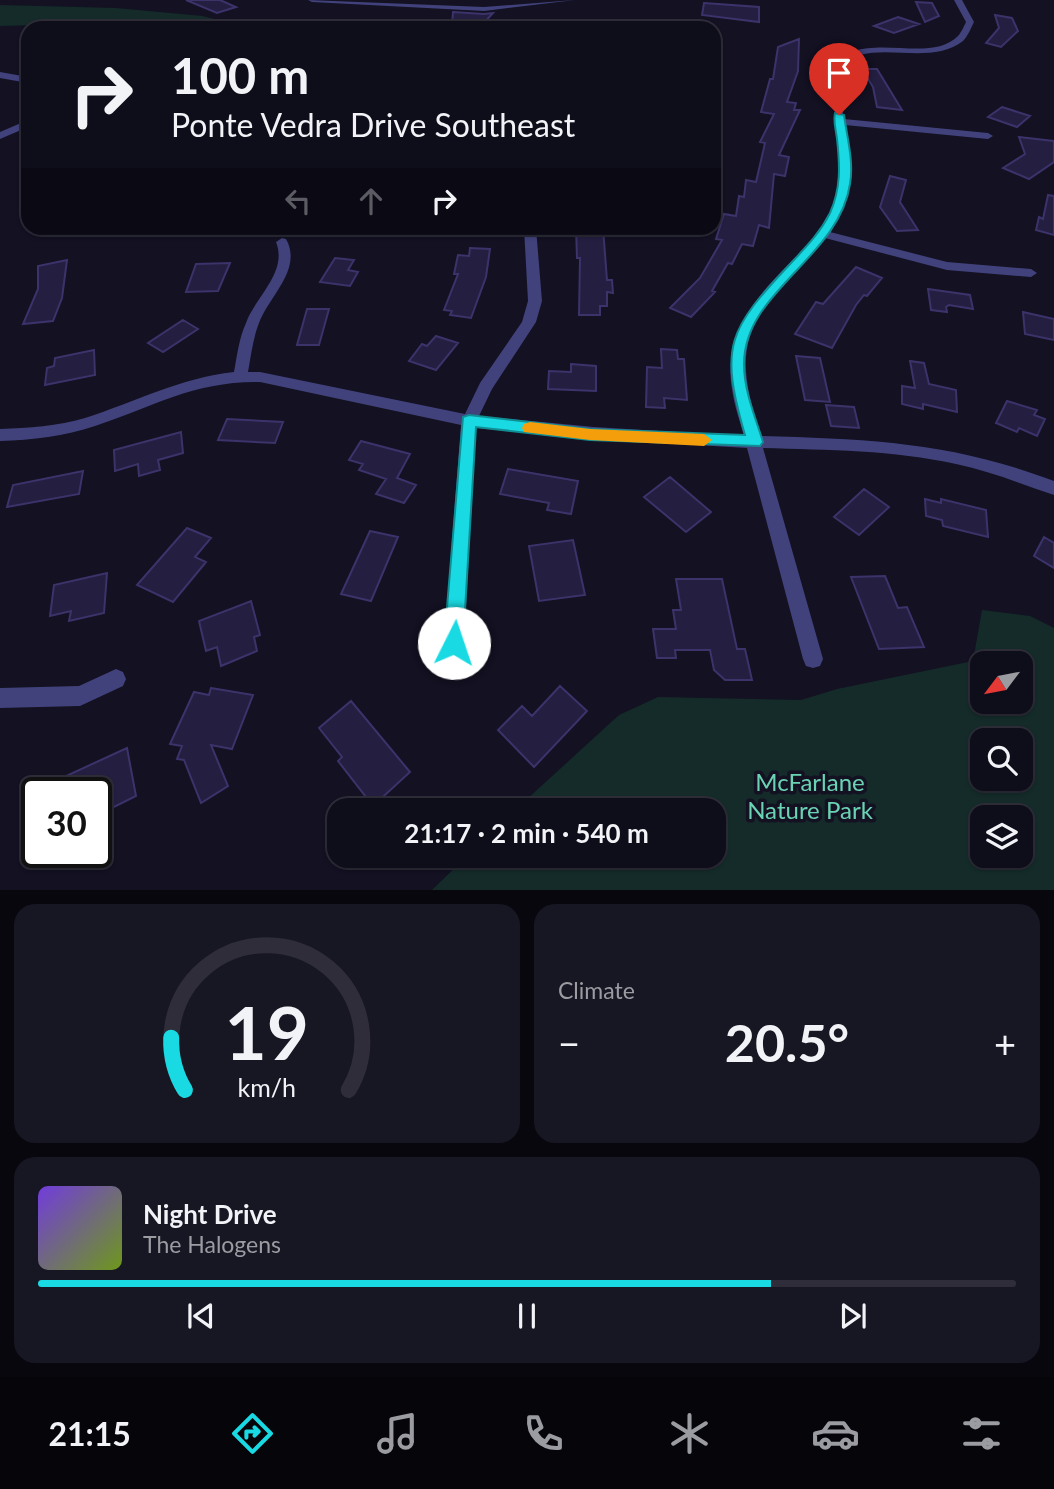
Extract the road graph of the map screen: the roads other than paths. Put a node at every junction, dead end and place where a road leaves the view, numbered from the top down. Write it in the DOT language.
graph roads {
  1 [pos="312,0"];
  2 [pos="571,0"];
  3 [pos="958,0"];
  4 [pos="443,4"];
  5 [pos="0,75"];
  6 [pos="21,79"];
  7 [pos="840,122"];
  8 [pos="21,126"];
  9 [pos="0,136"];
  10 [pos="988,136"];
  11 [pos="825,234"];
  12 [pos="530,235"];
  13 [pos="282,242"];
  14 [pos="1031,273"];
  15 [pos="240,375"];
  16 [pos="469,421"];
  17 [pos="0,435"];
  18 [pos="755,442"];
  19 [pos="1054,488"];
  20 [pos="454,643"];
  21 [pos="813,659"];
  22 [pos="116,679"];
  23 [pos="0,698"];
  1 -- 4 [label="street"];
  2 -- 4 [label="street"];
  3 -- 7 [label="street"];
  5 -- 6 [label="street"];
  7 -- 10 [label="street"];
  7 -- 11 [label="street"];
  8 -- 9 [label="street"];
  11 -- 14 [label="street"];
  11 -- 18 [label="street"];
  12 -- 16 [label="street"];
  13 -- 15 [label="street"];
  15 -- 16 [label="street"];
  15 -- 17 [label="street"];
  16 -- 18 [label="street"];
  16 -- 20 [label="street"];
  18 -- 19 [label="street"];
  18 -- 21 [label="street"];
  22 -- 23 [label="street"];
}
